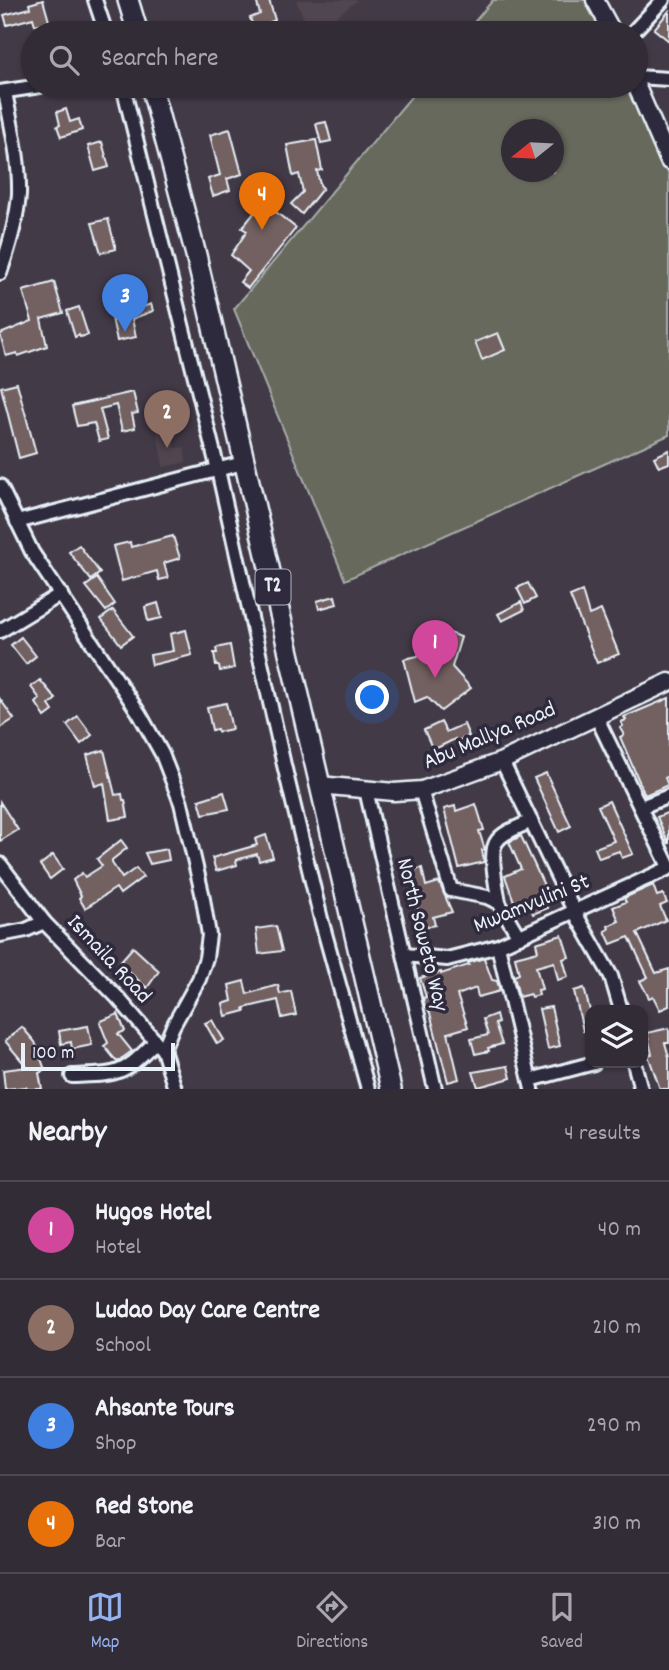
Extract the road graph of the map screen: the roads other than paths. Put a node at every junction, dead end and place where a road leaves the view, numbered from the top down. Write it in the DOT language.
graph roads {
  1 [pos="95,0"];
  2 [pos="128,0"];
  3 [pos="595,0"];
  4 [pos="663,0"];
  5 [pos="102,21"];
  6 [pos="134,21"];
  7 [pos="606,21"];
  8 [pos="643,21"];
  9 [pos="21,89"];
  10 [pos="2,92"];
  11 [pos="126,98"];
  12 [pos="154,98"];
  13 [pos="642,98"];
  14 [pos="669,161"];
  15 [pos="0,273"];
  16 [pos="243,463"];
  17 [pos="218,470"];
  18 [pos="0,486"];
  19 [pos="17,522"];
  20 [pos="61,594"];
  21 [pos="0,631"];
  22 [pos="669,682"];
  23 [pos="596,716"];
  24 [pos="502,761"];
  25 [pos="319,785"];
  26 [pos="366,790"];
  27 [pos="421,790"];
  28 [pos="669,796"];
  29 [pos="640,807"];
  30 [pos="531,821"];
  31 [pos="0,864"];
  32 [pos="669,867"];
  33 [pos="499,903"];
  34 [pos="575,913"];
  35 [pos="44,922"];
  36 [pos="0,935"];
  37 [pos="520,937"];
  38 [pos="498,946"];
  39 [pos="405,955"];
  40 [pos="619,1005"];
  41 [pos="159,1046"];
  42 [pos="585,1066"];
  43 [pos="635,1068"];
  44 [pos="72,1076"];
  45 [pos="531,1084"];
  46 [pos="175,1089"];
  47 [pos="368,1089"];
  48 [pos="391,1089"];
  49 [pos="435,1089"];
  50 [pos="641,1089"];
  1 -- 5 [label="street"];
  2 -- 6 [label="highway"];
  3 -- 7 [label="main road"];
  4 -- 8 [label="street"];
  9 -- 10 [label="street"];
  10 -- 15 [label="street"];
  11 -- 17 [label="street"];
  12 -- 16 [label="highway, T2"];
  13 -- 14 [label="main road"];
  16 -- 17 [label="street"];
  16 -- 25 [label="highway, T2"];
  17 -- 19 [label="street"];
  17 -- 47 [label="street"];
  18 -- 19 [label="street"];
  19 -- 20 [label="street"];
  20 -- 21 [label="street"];
  20 -- 41 [label="street"];
  22 -- 23 [label="main road, Abu Mallya Road"];
  23 -- 24 [label="main road, Abu Mallya Road"];
  23 -- 29 [label="street"];
  24 -- 27 [label="main road, Abu Mallya Road"];
  24 -- 30 [label="street"];
  25 -- 26 [label="main road, Abu Mallya Road"];
  25 -- 48 [label="highway, T2"];
  26 -- 27 [label="main road, Abu Mallya Road"];
  26 -- 39 [label="street, North Soweto Way"];
  27 -- 33 [label="street"];
  28 -- 29 [label="street"];
  29 -- 32 [label="street"];
  30 -- 33 [label="street"];
  30 -- 34 [label="street"];
  31 -- 35 [label="street, Ismaila Road"];
  32 -- 34 [label="street, Mwamvulini St"];
  33 -- 37 [label="street"];
  34 -- 37 [label="street, Mwamvulini St"];
  34 -- 40 [label="street"];
  35 -- 36 [label="street"];
  35 -- 41 [label="street, Ismaila Road"];
  37 -- 38 [label="street, Mwamvulini St"];
  38 -- 39 [label="street, Mwamvulini St"];
  38 -- 45 [label="street"];
  39 -- 49 [label="street, North Soweto Way"];
  41 -- 44 [label="street"];
  41 -- 46 [label="street, Ismaila Road"];
  42 -- 45 [label="street"];
  43 -- 50 [label="street"];
}
